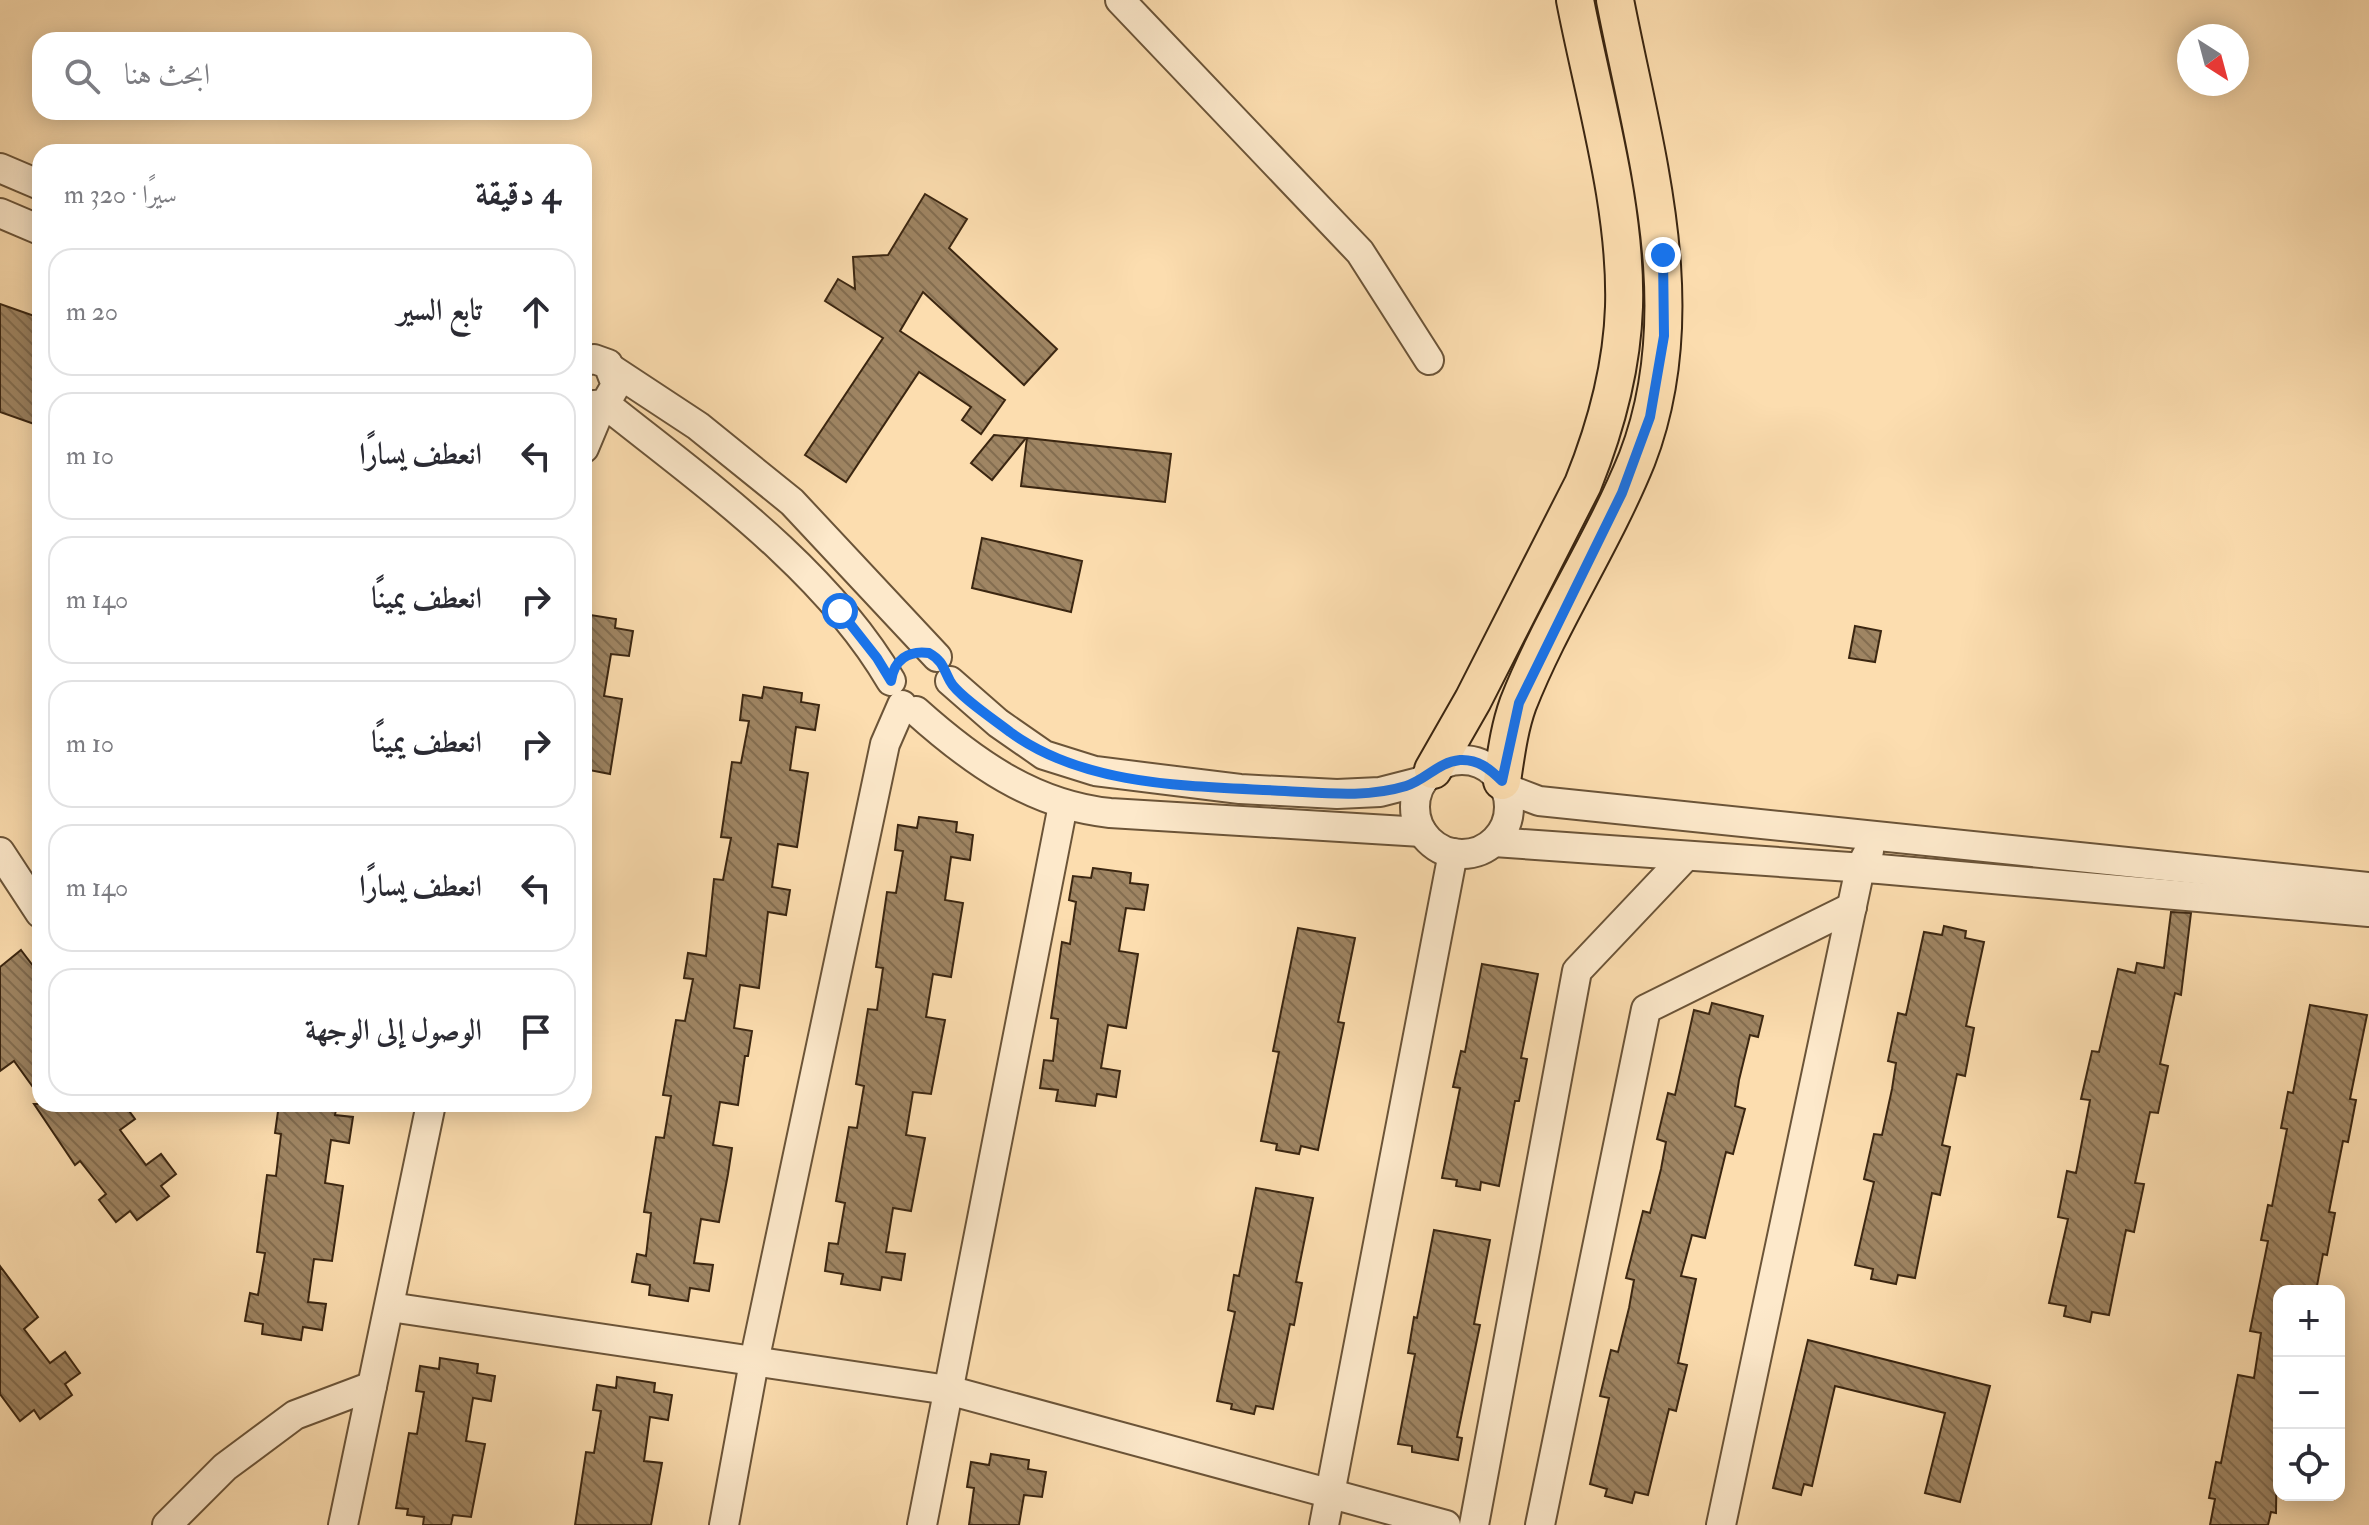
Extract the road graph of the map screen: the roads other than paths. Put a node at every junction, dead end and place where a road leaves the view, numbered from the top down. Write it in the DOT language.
graph roads {
  1 [pos="1120,0"];
  2 [pos="1575,0"];
  3 [pos="1615,0"];
  4 [pos="0,168"];
  5 [pos="32,182"];
  6 [pos="0,213"];
  7 [pos="32,227"];
  8 [pos="1429,360"];
  9 [pos="594,361"];
  10 [pos="597,405"];
  11 [pos="943,669"];
  12 [pos="903,699"];
  13 [pos="1428,775"];
  14 [pos="1504,785"];
  15 [pos="1063,805"];
  16 [pos="1422,832"];
  17 [pos="1877,836"];
  18 [pos="1494,842"];
  19 [pos="0,852"];
  20 [pos="1453,853"];
  21 [pos="1685,857"];
  22 [pos="1860,868"];
  23 [pos="2369,887"];
  24 [pos="32,901"];
  25 [pos="1852,907"];
  26 [pos="2369,912"];
  27 [pos="429,1112"];
  28 [pos="390,1307"];
  29 [pos="754,1362"];
  30 [pos="372,1386"];
  31 [pos="948,1390"];
  32 [pos="1330,1494"];
  33 [pos="167,1525"];
  34 [pos="343,1525"];
  35 [pos="724,1525"];
  36 [pos="922,1525"];
  37 [pos="1324,1525"];
  38 [pos="1446,1525"];
  39 [pos="1474,1525"];
  40 [pos="1540,1525"];
  41 [pos="1721,1525"];
  1 -- 8 [label="street"];
  2 -- 13 [label="main road"];
  3 -- 14 [label="main road"];
  4 -- 5 [label="street"];
  6 -- 7 [label="street"];
  9 -- 10 [label="street"];
  9 -- 11 [label="street"];
  10 -- 12 [label="street"];
  11 -- 12 [label="street"];
  11 -- 12 [label="street"];
  11 -- 13 [label="street"];
  12 -- 15 [label="street"];
  12 -- 29 [label="street"];
  13 -- 14 [label="street"];
  13 -- 16 [label="street"];
  14 -- 17 [label="street"];
  14 -- 18 [label="street"];
  15 -- 16 [label="street"];
  15 -- 31 [label="street"];
  16 -- 20 [label="street"];
  17 -- 22 [label="street"];
  17 -- 23 [label="street"];
  18 -- 20 [label="street"];
  18 -- 21 [label="street"];
  19 -- 24 [label="street"];
  20 -- 32 [label="street"];
  21 -- 22 [label="street"];
  21 -- 39 [label="street"];
  22 -- 25 [label="street"];
  22 -- 26 [label="street"];
  25 -- 40 [label="street"];
  25 -- 41 [label="street"];
  27 -- 28 [label="street"];
  28 -- 29 [label="street"];
  28 -- 30 [label="street"];
  29 -- 31 [label="street"];
  29 -- 35 [label="street"];
  30 -- 33 [label="street"];
  30 -- 34 [label="street"];
  31 -- 32 [label="street"];
  31 -- 36 [label="street"];
  32 -- 37 [label="street"];
  32 -- 38 [label="street"];
}
